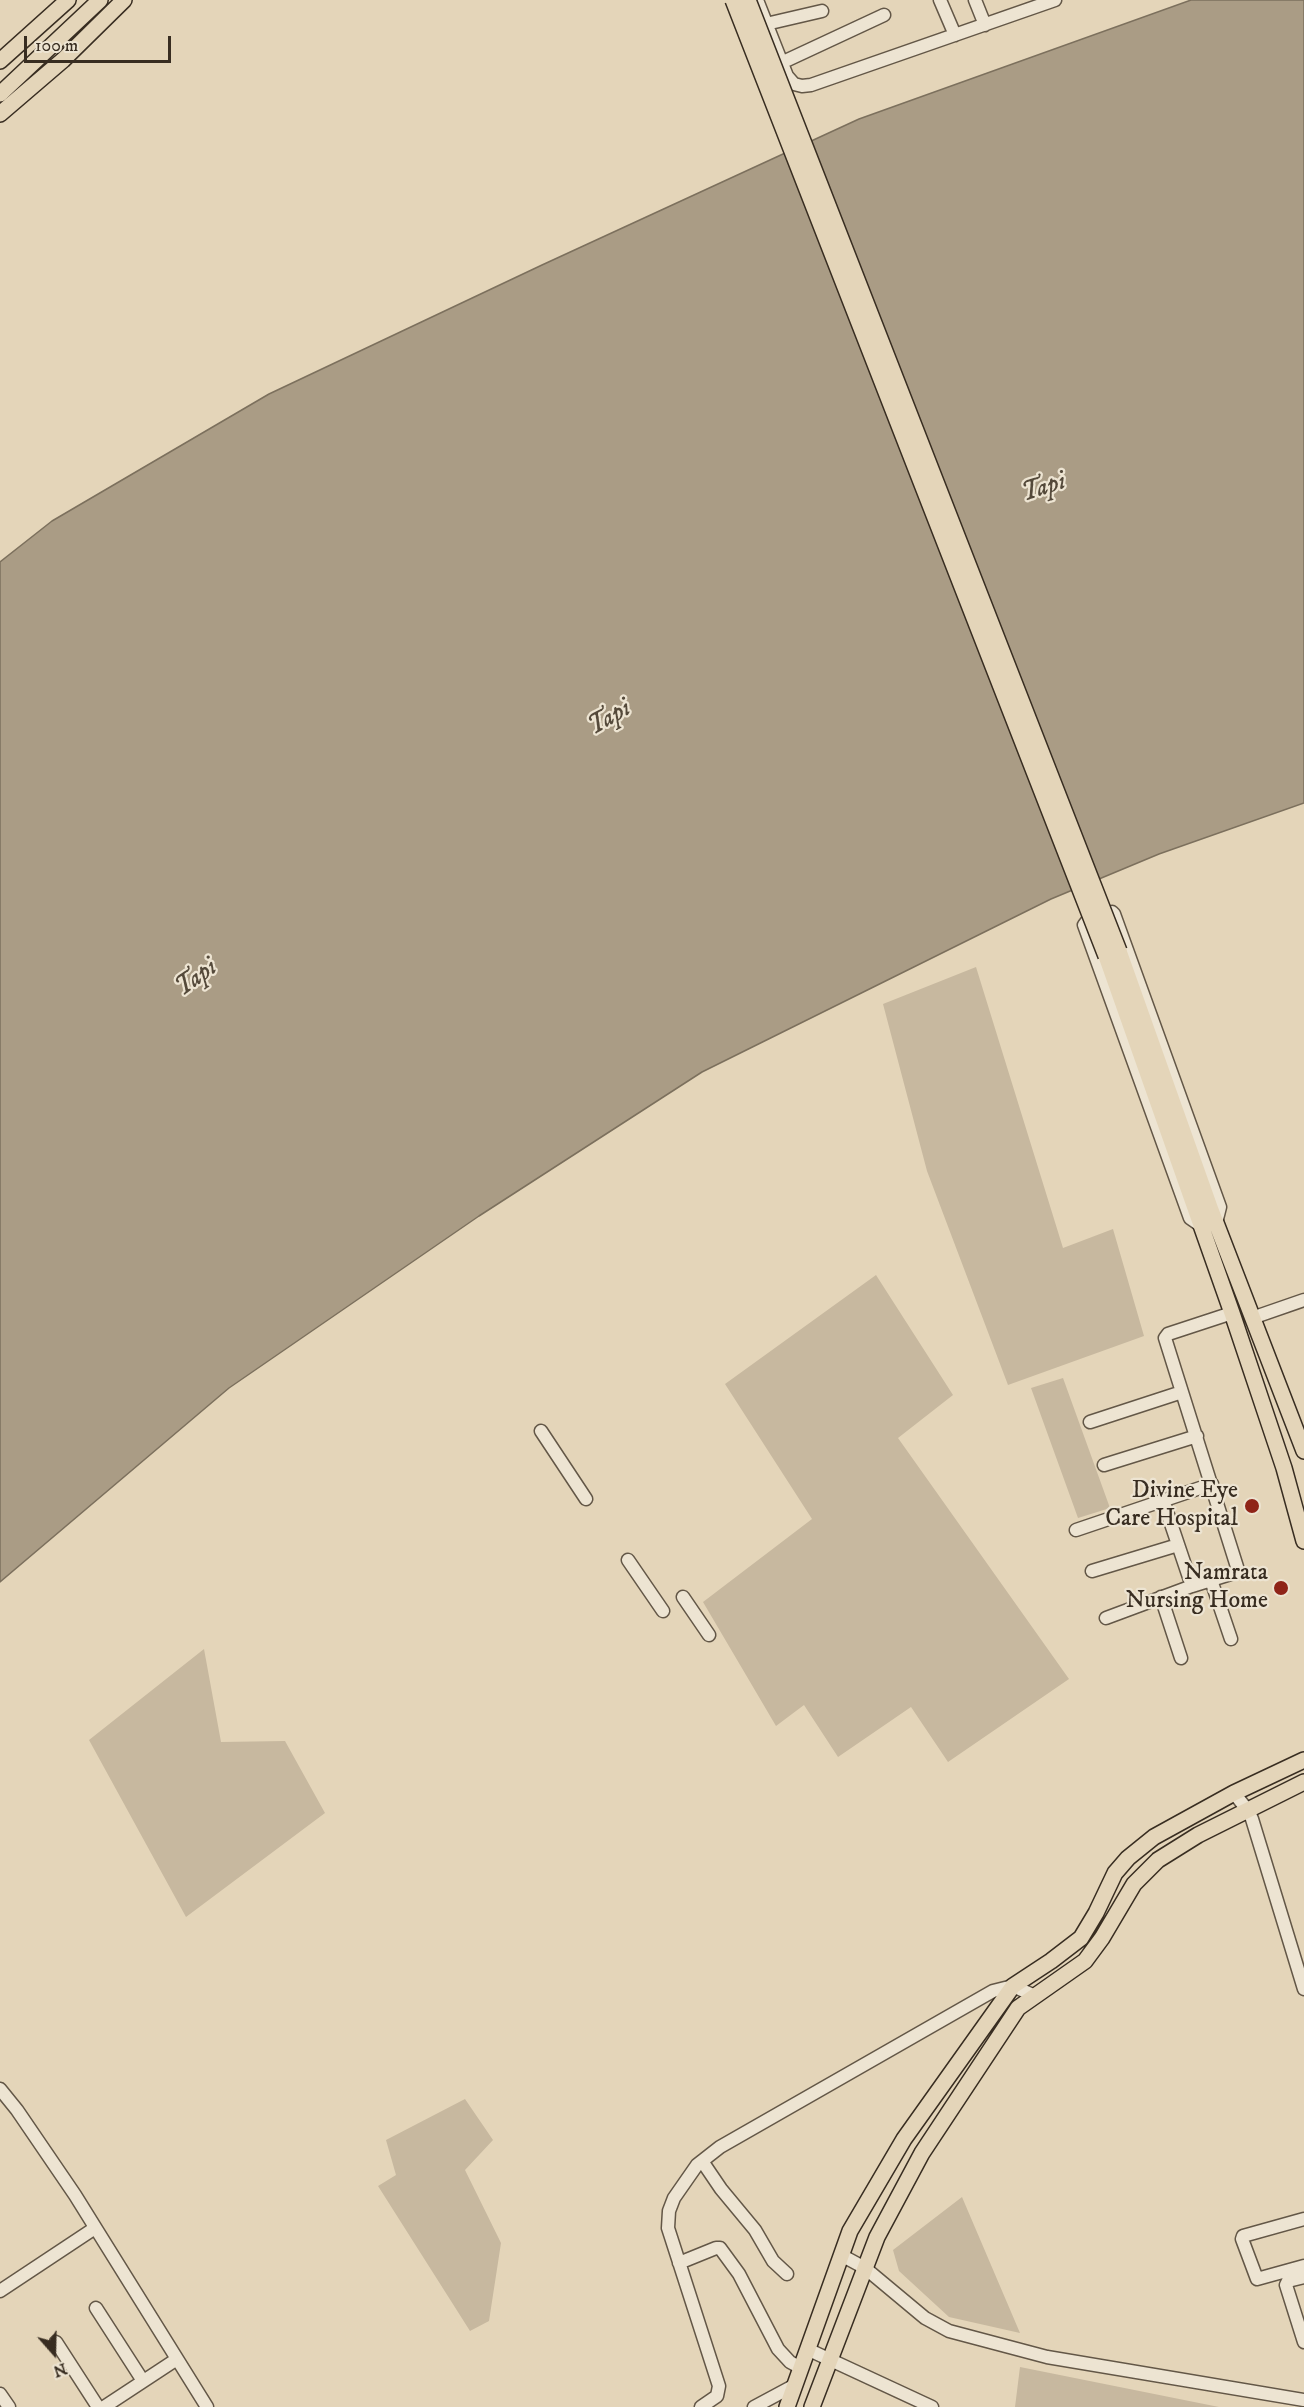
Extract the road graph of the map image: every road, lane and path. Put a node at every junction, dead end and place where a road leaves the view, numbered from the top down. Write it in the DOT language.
graph roads {
  1 [pos="68,0"];
  2 [pos="88,0"];
  3 [pos="100,0"];
  4 [pos="124,0"];
  5 [pos="733,0"];
  6 [pos="748,0"];
  7 [pos="757,0"];
  8 [pos="940,0"];
  9 [pos="975,0"];
  10 [pos="1055,0"];
  11 [pos="822,11"];
  12 [pos="884,15"];
  13 [pos="766,24"];
  14 [pos="985,25"];
  15 [pos="955,35"];
  16 [pos="0,61"];
  17 [pos="781,63"];
  18 [pos="0,84"];
  19 [pos="0,94"];
  20 [pos="0,114"];
  21 [pos="1113,954"];
  22 [pos="1210,1225"];
  23 [pos="1304,1300"];
  24 [pos="1252,1317"];
  25 [pos="1234,1318"];
  26 [pos="1182,1392"];
  27 [pos="1090,1422"];
  28 [pos="541,1431"];
  29 [pos="1197,1436"];
  30 [pos="1304,1451"];
  31 [pos="1104,1465"];
  32 [pos="1212,1484"];
  33 [pos="586,1499"];
  34 [pos="1163,1500"];
  35 [pos="1076,1530"];
  36 [pos="1304,1541"];
  37 [pos="1178,1545"];
  38 [pos="628,1560"];
  39 [pos="1092,1571"];
  40 [pos="1211,1580"];
  41 [pos="1192,1586"];
  42 [pos="683,1597"];
  43 [pos="1161,1597"];
  44 [pos="663,1611"];
  45 [pos="1106,1618"];
  46 [pos="709,1635"];
  47 [pos="1231,1639"];
  48 [pos="1181,1658"];
  49 [pos="1304,1760"];
  50 [pos="1304,1782"];
  51 [pos="1234,1793"];
  52 [pos="1249,1812"];
  53 [pos="1013,1986"];
  54 [pos="1304,1989"];
  55 [pos="1035,1996"];
  56 [pos="0,2089"];
  57 [pos="702,2161"];
  58 [pos="1304,2219"];
  59 [pos="95,2228"];
  60 [pos="841,2255"];
  61 [pos="678,2263"];
  62 [pos="1304,2266"];
  63 [pos="865,2268"];
  64 [pos="787,2274"];
  65 [pos="1304,2277"];
  66 [pos="0,2291"];
  67 [pos="96,2308"];
  68 [pos="56,2342"];
  69 [pos="1304,2342"];
  70 [pos="807,2349"];
  71 [pos="177,2359"];
  72 [pos="830,2360"];
  73 [pos="801,2368"];
  74 [pos="143,2381"];
  75 [pos="795,2385"];
  76 [pos="0,2394"];
  77 [pos="1304,2400"];
  78 [pos="9,2407"];
  79 [pos="98,2407"];
  80 [pos="104,2407"];
  81 [pos="207,2407"];
  82 [pos="700,2407"];
  83 [pos="754,2407"];
  84 [pos="787,2407"];
  85 [pos="812,2407"];
  86 [pos="932,2407"];
  1 -- 16 [label="main road"];
  2 -- 18 [label="main road"];
  3 -- 19 [label="main road"];
  4 -- 20 [label="main road"];
  5 -- 21 [label="main road, bridge"];
  6 -- 21 [label="main road, bridge"];
  7 -- 13 [label="street"];
  8 -- 15 [label="street"];
  9 -- 14 [label="street"];
  10 -- 14 [label="street"];
  11 -- 13 [label="street"];
  12 -- 17 [label="street"];
  13 -- 17 [label="street"];
  14 -- 15 [label="street"];
  15 -- 17 [label="street"];
  21 -- 22 [label="main road"];
  22 -- 22 [label="street"];
  22 -- 24 [label="main road"];
  22 -- 25 [label="main road"];
  23 -- 24 [label="street"];
  24 -- 25 [label="main road"];
  24 -- 30 [label="main road"];
  25 -- 26 [label="street"];
  25 -- 36 [label="main road"];
  26 -- 27 [label="street"];
  26 -- 29 [label="street"];
  28 -- 33 [label="street"];
  29 -- 31 [label="street"];
  29 -- 32 [label="street"];
  32 -- 34 [label="street"];
  32 -- 40 [label="street"];
  34 -- 35 [label="street"];
  34 -- 37 [label="street"];
  37 -- 39 [label="street"];
  37 -- 41 [label="street"];
  38 -- 44 [label="street"];
  40 -- 41 [label="street"];
  40 -- 47 [label="street"];
  41 -- 43 [label="street"];
  42 -- 46 [label="street"];
  43 -- 45 [label="street"];
  43 -- 48 [label="street"];
  49 -- 51 [label="main road"];
  50 -- 52 [label="main road"];
  51 -- 52 [label="street"];
  51 -- 53 [label="main road"];
  52 -- 54 [label="street"];
  52 -- 55 [label="main road"];
  53 -- 55 [label="street"];
  53 -- 57 [label="street"];
  53 -- 60 [label="main road"];
  55 -- 63 [label="main road"];
  56 -- 59 [label="street"];
  57 -- 61 [label="street"];
  57 -- 64 [label="street"];
  58 -- 62 [label="street"];
  59 -- 66 [label="street"];
  59 -- 71 [label="street"];
  60 -- 63 [label="street"];
  60 -- 70 [label="main road"];
  61 -- 73 [label="street"];
  61 -- 82 [label="street"];
  63 -- 72 [label="main road"];
  63 -- 77 [label="street"];
  65 -- 69 [label="street"];
  67 -- 74 [label="street"];
  68 -- 79 [label="street"];
  70 -- 72 [label="street"];
  70 -- 73 [label="main road"];
  71 -- 74 [label="street"];
  71 -- 81 [label="street"];
  72 -- 85 [label="main road"];
  72 -- 86 [label="street"];
  73 -- 75 [label="main road"];
  74 -- 80 [label="street"];
  75 -- 83 [label="street"];
  75 -- 84 [label="main road"];
  76 -- 78 [label="street"];
}
